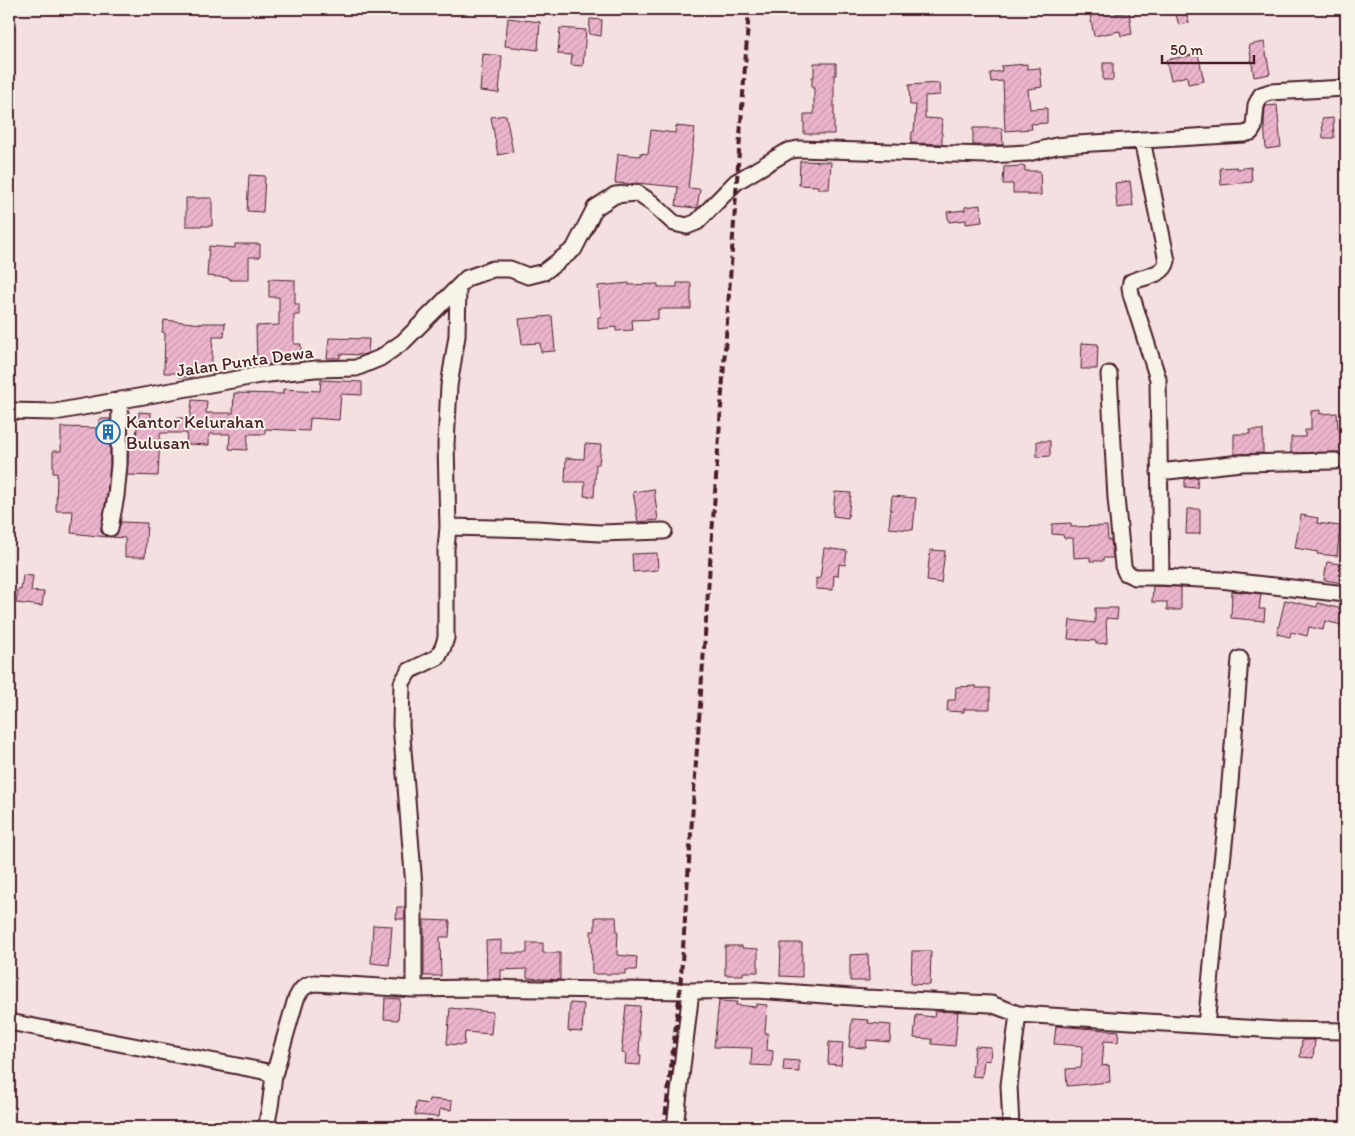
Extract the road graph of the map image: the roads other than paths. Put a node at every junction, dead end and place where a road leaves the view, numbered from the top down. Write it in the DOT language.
graph roads {
  1 [pos="1346,88"];
  2 [pos="1142,140"];
  3 [pos="458,287"];
  4 [pos="1109,374"];
  5 [pos="120,400"];
  6 [pos="9,411"];
  7 [pos="1335,461"];
  8 [pos="1159,472"];
  9 [pos="110,528"];
  10 [pos="448,528"];
  11 [pos="664,530"];
  12 [pos="1161,577"];
  13 [pos="1346,594"];
  14 [pos="1240,658"];
  15 [pos="414,989"];
  16 [pos="691,991"];
  17 [pos="1018,1014"];
  18 [pos="9,1022"];
  19 [pos="1206,1026"];
  20 [pos="1346,1031"];
  21 [pos="274,1075"];
  22 [pos="266,1127"];
  23 [pos="675,1127"];
  24 [pos="1011,1127"];
  1 -- 2 [label="street, Jalan Punta Dewa"];
  2 -- 3 [label="street, Jalan Punta Dewa"];
  2 -- 8 [label="street"];
  3 -- 5 [label="street, Jalan Punta Dewa"];
  3 -- 10 [label="street"];
  4 -- 12 [label="street"];
  5 -- 6 [label="street, Jalan Punta Dewa"];
  5 -- 9 [label="street"];
  7 -- 8 [label="street"];
  8 -- 12 [label="street"];
  10 -- 11 [label="street"];
  10 -- 15 [label="street"];
  12 -- 13 [label="street"];
  14 -- 19 [label="street"];
  15 -- 16 [label="street"];
  15 -- 21 [label="street"];
  16 -- 17 [label="street"];
  16 -- 23 [label="street"];
  17 -- 19 [label="street"];
  17 -- 24 [label="street"];
  18 -- 21 [label="street"];
  19 -- 20 [label="street"];
  21 -- 22 [label="street"];
}
